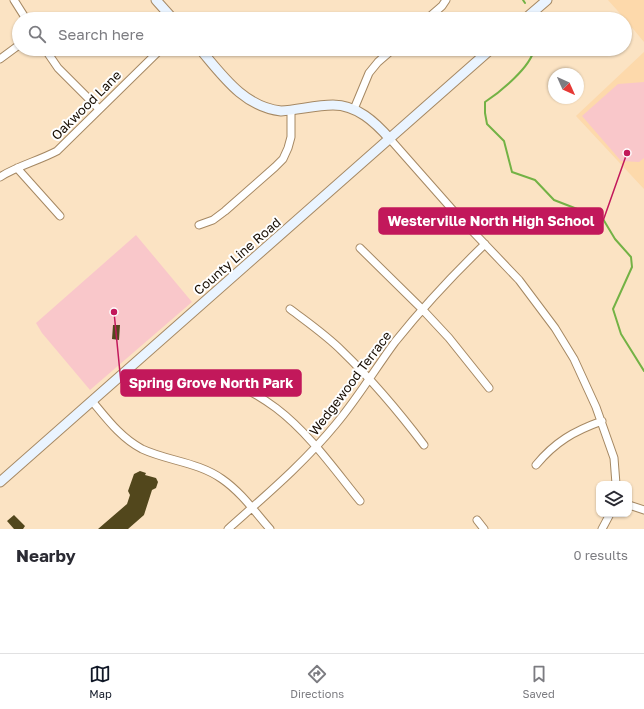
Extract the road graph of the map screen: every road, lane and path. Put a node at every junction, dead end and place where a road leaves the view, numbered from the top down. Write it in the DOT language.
graph roads {
  1 [pos="14,0"];
  2 [pos="156,0"];
  3 [pos="446,0"];
  4 [pos="547,0"];
  5 [pos="22,12"];
  6 [pos="167,12"];
  7 [pos="435,12"];
  8 [pos="533,12"];
  9 [pos="12,50"];
  10 [pos="50,56"];
  11 [pos="154,56"];
  12 [pos="206,56"];
  13 [pos="385,56"];
  14 [pos="483,56"];
  15 [pos="0,59"];
  16 [pos="98,109"];
  17 [pos="354,109"];
  18 [pos="291,110"];
  19 [pos="390,139"];
  20 [pos="17,168"];
  21 [pos="0,178"];
  22 [pos="60,216"];
  23 [pos="198,225"];
  24 [pos="485,244"];
  25 [pos="360,248"];
  26 [pos="290,309"];
  27 [pos="422,309"];
  28 [pos="217,375"];
  29 [pos="369,379"];
  30 [pos="489,388"];
  31 [pos="92,401"];
  32 [pos="602,421"];
  33 [pos="424,445"];
  34 [pos="316,447"];
  35 [pos="536,465"];
  36 [pos="616,481"];
  37 [pos="0,482"];
  38 [pos="360,501"];
  39 [pos="632,506"];
  40 [pos="252,508"];
  41 [pos="644,510"];
  42 [pos="608,517"];
  43 [pos="476,520"];
  44 [pos="228,529"];
  45 [pos="270,529"];
  46 [pos="484,529"];
  47 [pos="602,529"];
  1 -- 5 [label="street"];
  2 -- 6 [label="main road"];
  3 -- 7 [label="street"];
  4 -- 8 [label="main road"];
  9 -- 15 [label="street"];
  10 -- 16 [label="street"];
  11 -- 16 [label="street, Oakwood Lane"];
  12 -- 18 [label="main road"];
  13 -- 17 [label="street"];
  14 -- 19 [label="main road, County Line Road"];
  16 -- 20 [label="street, Oakwood Lane"];
  17 -- 18 [label="main road"];
  17 -- 19 [label="main road"];
  18 -- 23 [label="street"];
  19 -- 24 [label="street"];
  19 -- 31 [label="main road, County Line Road"];
  20 -- 21 [label="street, Oakwood Lane"];
  20 -- 22 [label="street"];
  24 -- 27 [label="street, Wedgewood Terrace"];
  24 -- 32 [label="street"];
  25 -- 27 [label="street"];
  26 -- 29 [label="street"];
  27 -- 29 [label="street, Wedgewood Terrace"];
  27 -- 30 [label="street"];
  28 -- 34 [label="street"];
  29 -- 33 [label="street"];
  29 -- 34 [label="street, Wedgewood Terrace"];
  31 -- 37 [label="main road, County Line Road"];
  31 -- 40 [label="street"];
  32 -- 35 [label="street"];
  32 -- 36 [label="street"];
  34 -- 38 [label="street"];
  34 -- 40 [label="street, Wedgewood Terrace"];
  39 -- 41 [label="street"];
  40 -- 44 [label="street, Wedgewood Terrace"];
  40 -- 45 [label="street"];
  42 -- 47 [label="street"];
  43 -- 46 [label="street"];
}
